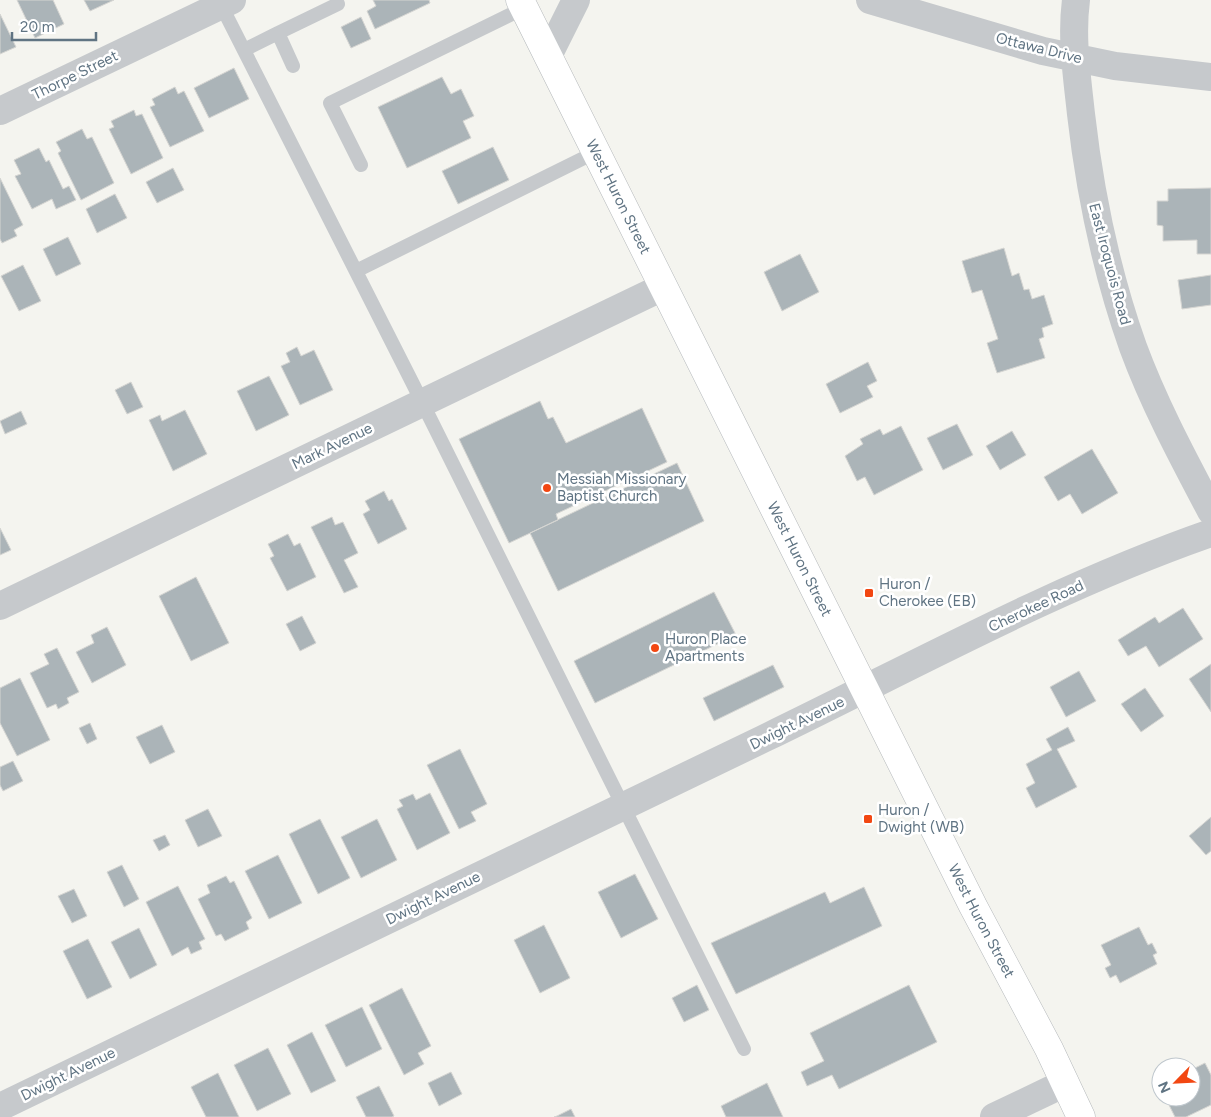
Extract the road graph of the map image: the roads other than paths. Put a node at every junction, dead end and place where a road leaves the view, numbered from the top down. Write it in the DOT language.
graph roads {
  1 [pos="576,0"];
  2 [pos="870,0"];
  3 [pos="1076,0"];
  4 [pos="226,3"];
  5 [pos="338,4"];
  6 [pos="522,4"];
  7 [pos="278,33"];
  8 [pos="244,50"];
  9 [pos="548,56"];
  10 [pos="1075,58"];
  11 [pos="293,66"];
  12 [pos="1211,77"];
  13 [pos="0,112"];
  14 [pos="596,152"];
  15 [pos="361,165"];
  16 [pos="356,272"];
  17 [pos="663,287"];
  18 [pos="422,402"];
  19 [pos="1211,512"];
  20 [pos="1211,533"];
  21 [pos="0,606"];
  22 [pos="865,690"];
  23 [pos="624,806"];
  24 [pos="744,1049"];
  25 [pos="1064,1083"];
  26 [pos="0,1107"];
  27 [pos="994,1117"];
  28 [pos="1081,1117"];
  1 -- 9 [label="street"];
  2 -- 10 [label="street, Ottawa Drive"];
  3 -- 10 [label="street, East Iroquois Road"];
  4 -- 8 [label="lane"];
  4 -- 13 [label="street, Thorpe Street"];
  5 -- 7 [label="lane"];
  6 -- 9 [label="highway, West Huron Street"];
  6 -- 15 [label="lane"];
  7 -- 8 [label="lane"];
  7 -- 11 [label="lane"];
  8 -- 16 [label="lane"];
  9 -- 14 [label="highway, West Huron Street"];
  10 -- 12 [label="street, Ottawa Drive"];
  10 -- 19 [label="street, East Iroquois Road"];
  14 -- 16 [label="lane"];
  14 -- 17 [label="highway, West Huron Street"];
  16 -- 18 [label="lane"];
  17 -- 18 [label="street, Mark Avenue"];
  17 -- 22 [label="highway, West Huron Street"];
  18 -- 21 [label="street, Mark Avenue"];
  18 -- 23 [label="lane"];
  20 -- 22 [label="street, Cherokee Road"];
  22 -- 23 [label="street, Dwight Avenue"];
  22 -- 25 [label="highway, West Huron Street"];
  23 -- 24 [label="lane"];
  23 -- 26 [label="street, Dwight Avenue"];
  25 -- 27 [label="street"];
  25 -- 28 [label="highway, West Huron Street"];
}
